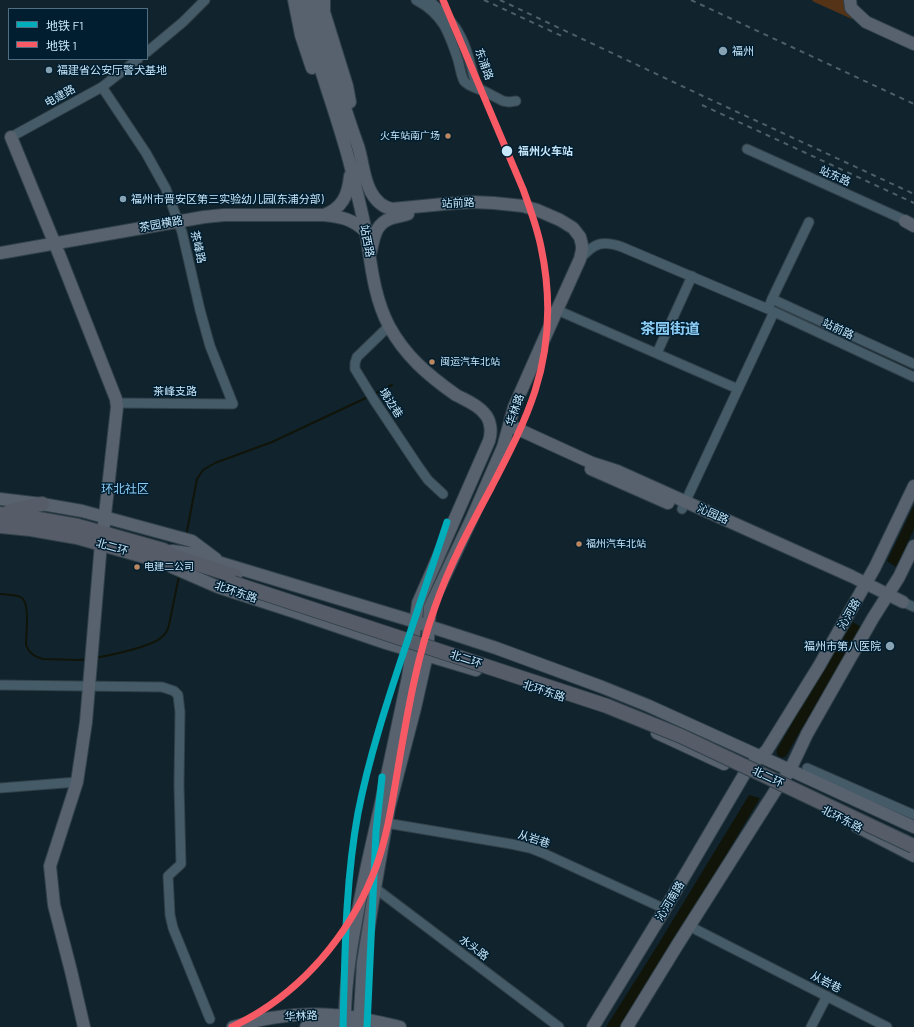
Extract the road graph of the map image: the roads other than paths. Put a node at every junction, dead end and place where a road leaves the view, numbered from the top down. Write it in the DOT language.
graph roads {
  1 [pos="205,0"];
  2 [pos="294,0"];
  3 [pos="303,0"];
  4 [pos="315,0"];
  5 [pos="416,0"];
  6 [pos="428,0"];
  7 [pos="850,0"];
  8 [pos="323,3"];
  9 [pos="914,44"];
  10 [pos="148,51"];
  11 [pos="137,60"];
  12 [pos="102,87"];
  13 [pos="488,93"];
  14 [pos="516,100"];
  15 [pos="338,122"];
  16 [pos="11,137"];
  17 [pos="747,149"];
  18 [pos="359,150"];
  19 [pos="351,169"];
  20 [pos="434,205"];
  21 [pos="324,215"];
  22 [pos="560,220"];
  23 [pos="178,221"];
  24 [pos="809,222"];
  25 [pos="911,224"];
  26 [pos="365,231"];
  27 [pos="54,243"];
  28 [pos="0,253"];
  29 [pos="370,258"];
  30 [pos="580,259"];
  31 [pos="692,276"];
  32 [pos="772,299"];
  33 [pos="557,310"];
  34 [pos="771,310"];
  35 [pos="389,326"];
  36 [pos="657,353"];
  37 [pos="914,364"];
  38 [pos="914,376"];
  39 [pos="738,389"];
  40 [pos="117,403"];
  41 [pos="233,404"];
  42 [pos="508,429"];
  43 [pos="914,486"];
  44 [pos="442,494"];
  45 [pos="0,499"];
  46 [pos="42,504"];
  47 [pos="684,505"];
  48 [pos="0,513"];
  49 [pos="105,517"];
  50 [pos="0,526"];
  51 [pos="102,538"];
  52 [pos="914,546"];
  53 [pos="177,560"];
  54 [pos="222,564"];
  55 [pos="865,586"];
  56 [pos="888,596"];
  57 [pos="903,602"];
  58 [pos="914,607"];
  59 [pos="416,622"];
  60 [pos="429,626"];
  61 [pos="412,651"];
  62 [pos="427,655"];
  63 [pos="0,685"];
  64 [pos="89,686"];
  65 [pos="760,757"];
  66 [pos="807,768"];
  67 [pos="790,770"];
  68 [pos="745,774"];
  69 [pos="77,782"];
  70 [pos="0,788"];
  71 [pos="777,788"];
  72 [pos="864,798"];
  73 [pos="914,814"];
  74 [pos="386,823"];
  75 [pos="914,827"];
  76 [pos="914,846"];
  77 [pos="375,888"];
  78 [pos="665,909"];
  79 [pos="690,926"];
  80 [pos="827,996"];
  81 [pos="210,1019"];
  82 [pos="351,1024"];
  83 [pos="84,1027"];
  84 [pos="233,1027"];
  85 [pos="306,1027"];
  86 [pos="400,1027"];
  87 [pos="559,1027"];
  88 [pos="593,1027"];
  89 [pos="627,1027"];
  90 [pos="811,1027"];
  91 [pos="888,1027"];
  1 -- 10 [label="street"];
  2 -- 15 [label="main road"];
  3 -- 15 [label="main road, 站西路"];
  4 -- 18 [label="main road"];
  5 -- 13 [label="street, 东浦路"];
  6 -- 13 [label="street, 东浦路"];
  7 -- 9 [label="main road"];
  8 -- 18 [label="main road"];
  11 -- 12 [label="street, 电建路"];
  12 -- 16 [label="street, 电建路"];
  12 -- 23 [label="street, 茶峰路"];
  13 -- 14 [label="street"];
  15 -- 19 [label="main road, 站西路"];
  16 -- 27 [label="main road"];
  17 -- 25 [label="street, 站东路"];
  18 -- 20 [label="main road, 站前路"];
  19 -- 21 [label="main road"];
  19 -- 26 [label="main road, 站西路"];
  20 -- 22 [label="main road, 站前路"];
  20 -- 29 [label="main road"];
  21 -- 23 [label="main road, 茶园横路"];
  21 -- 26 [label="main road, 茶园横路"];
  22 -- 30 [label="main road, 华林路"];
  23 -- 27 [label="main road, 茶园横路"];
  23 -- 41 [label="street, 茶峰路"];
  24 -- 32 [label="street"];
  26 -- 29 [label="main road, 站西路"];
  27 -- 28 [label="main road, 茶园横路"];
  27 -- 40 [label="main road"];
  29 -- 35 [label="main road, 站西路"];
  30 -- 31 [label="street, 站前路"];
  30 -- 33 [label="main road, 华林路"];
  31 -- 34 [label="street, 站前路"];
  31 -- 36 [label="street"];
  32 -- 34 [label="street"];
  32 -- 37 [label="street, 站前路"];
  33 -- 36 [label="street"];
  33 -- 42 [label="main road, 华林路"];
  34 -- 38 [label="street, 站前路"];
  34 -- 39 [label="street"];
  35 -- 44 [label="street, 境边巷"];
  35 -- 59 [label="main road, 站西路"];
  36 -- 39 [label="street"];
  39 -- 47 [label="street"];
  40 -- 41 [label="street, 茶峰支路"];
  40 -- 49 [label="main road"];
  42 -- 47 [label="main road, 沁园路"];
  42 -- 60 [label="main road, 华林路"];
  43 -- 55 [label="main road, 沁河路"];
  45 -- 46 [label="main road"];
  46 -- 48 [label="highway"];
  46 -- 49 [label="main road"];
  47 -- 55 [label="main road, 沁园路"];
  48 -- 51 [label="highway, 北二环"];
  49 -- 51 [label="main road"];
  49 -- 54 [label="main road"];
  50 -- 51 [label="highway, 北二环"];
  51 -- 53 [label="highway, 北二环"];
  51 -- 64 [label="main road"];
  52 -- 56 [label="main road"];
  53 -- 54 [label="main road"];
  53 -- 61 [label="main road, 北环东路"];
  53 -- 76 [label="highway, 北二环"];
  54 -- 59 [label="main road"];
  55 -- 56 [label="main road, 沁园路"];
  55 -- 65 [label="main road, 沁河路"];
  56 -- 57 [label="main road, 沁园路"];
  56 -- 67 [label="main road"];
  57 -- 58 [label="street, 沁园路"];
  59 -- 60 [label="main road"];
  59 -- 61 [label="main road"];
  60 -- 62 [label="main road, 华林路"];
  60 -- 65 [label="main road"];
  61 -- 62 [label="main road, 北环东路"];
  61 -- 82 [label="main road"];
  62 -- 68 [label="main road, 北环东路"];
  62 -- 74 [label="main road, 华林路"];
  63 -- 64 [label="street"];
  64 -- 69 [label="main road"];
  64 -- 81 [label="street"];
  65 -- 67 [label="main road"];
  65 -- 68 [label="main road, 沁河路"];
  66 -- 72 [label="street"];
  67 -- 71 [label="main road"];
  67 -- 72 [label="main road"];
  68 -- 71 [label="main road, 北环东路"];
  68 -- 78 [label="main road, 沁河南路"];
  69 -- 70 [label="street"];
  69 -- 83 [label="main road"];
  71 -- 76 [label="main road, 北环东路"];
  71 -- 79 [label="main road"];
  72 -- 73 [label="street"];
  72 -- 75 [label="main road"];
  74 -- 77 [label="main road, 华林路"];
  74 -- 78 [label="street, 从岩巷"];
  77 -- 82 [label="main road, 华林路"];
  77 -- 87 [label="street, 水头路"];
  78 -- 88 [label="main road, 沁河南路"];
  79 -- 80 [label="street, 从岩巷"];
  79 -- 89 [label="main road"];
  80 -- 90 [label="street"];
  80 -- 91 [label="street, 从岩巷"];
  82 -- 84 [label="main road, 华林路"];
  82 -- 85 [label="main road, 华林路"];
  82 -- 86 [label="main road"];
}
